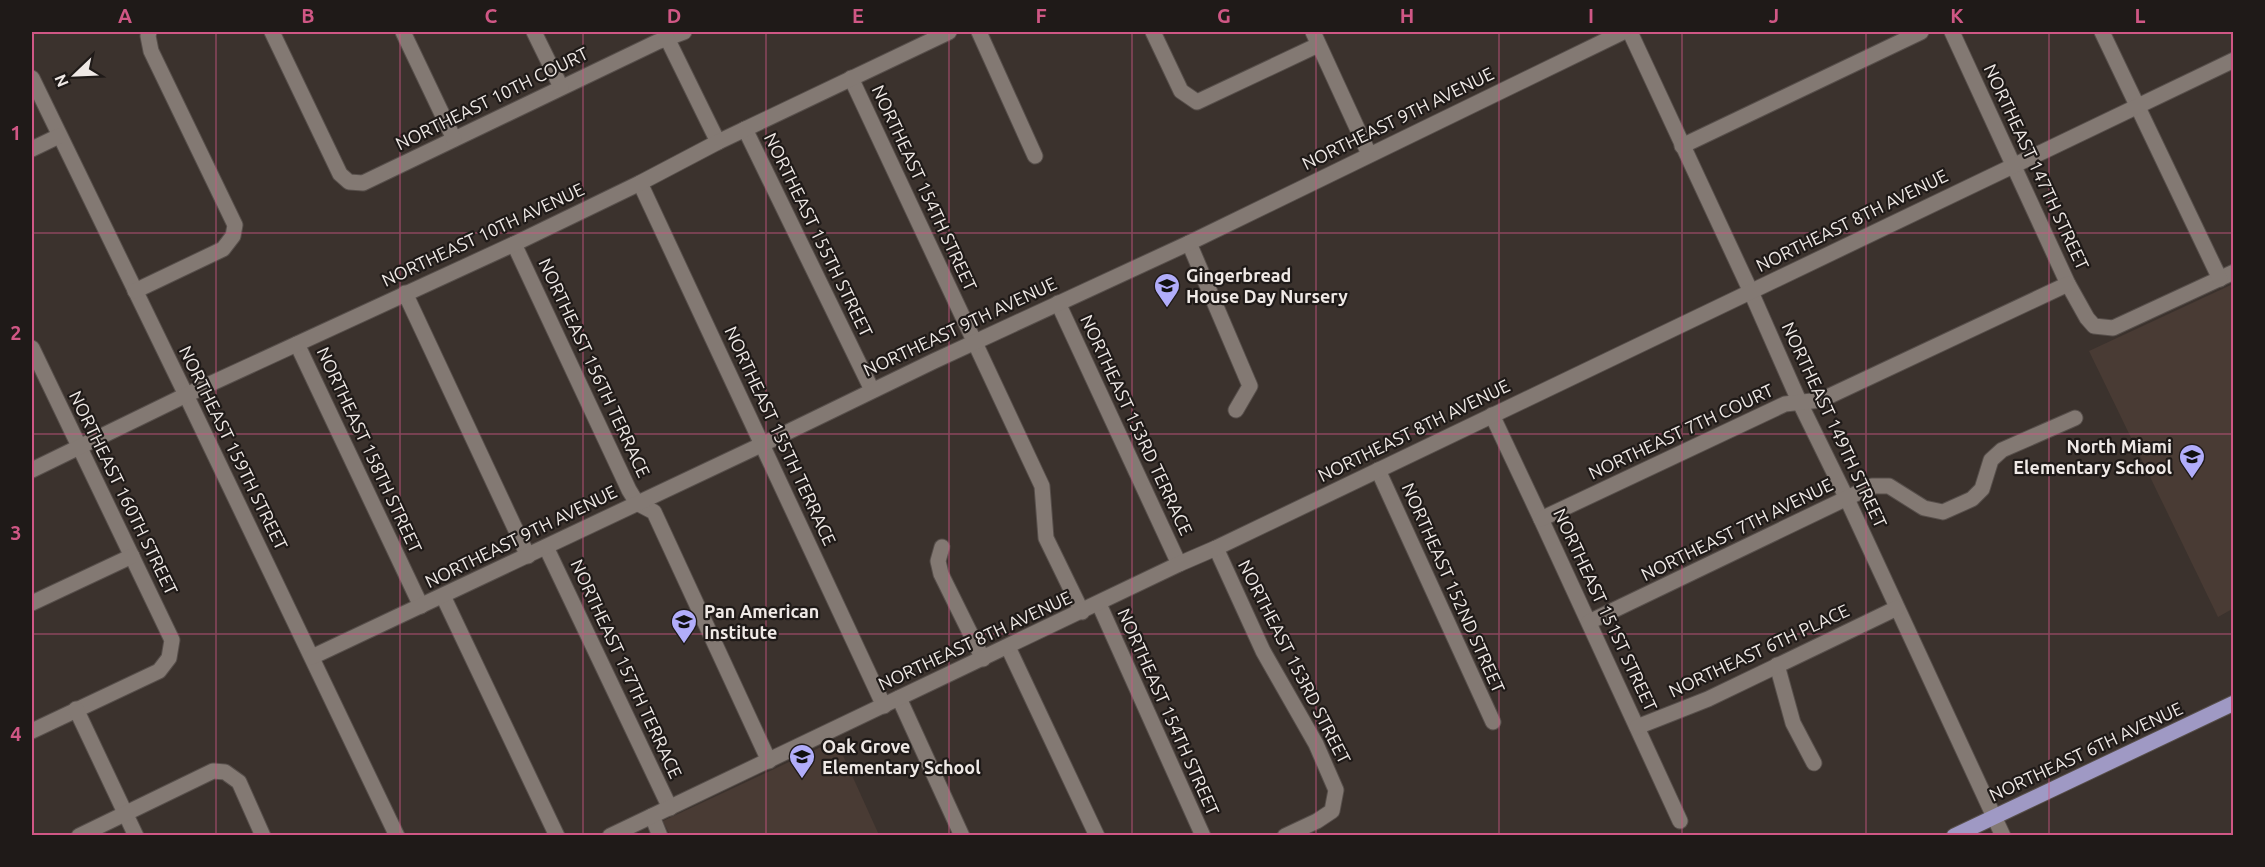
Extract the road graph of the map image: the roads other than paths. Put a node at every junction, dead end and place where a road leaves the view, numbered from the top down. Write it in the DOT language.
graph roads {
  1 [pos="149,32"];
  2 [pos="272,32"];
  3 [pos="403,32"];
  4 [pos="534,32"];
  5 [pos="684,32"];
  6 [pos="949,32"];
  7 [pos="980,32"];
  8 [pos="1153,32"];
  9 [pos="1623,32"];
  10 [pos="1630,32"];
  11 [pos="1921,32"];
  12 [pos="1952,32"];
  13 [pos="2102,32"];
  14 [pos="666,35"];
  15 [pos="1315,38"];
  16 [pos="2234,60"];
  17 [pos="32,78"];
  18 [pos="851,78"];
  19 [pos="561,87"];
  20 [pos="2137,106"];
  21 [pos="745,129"];
  22 [pos="59,135"];
  23 [pos="454,138"];
  24 [pos="718,142"];
  25 [pos="1682,146"];
  26 [pos="32,149"];
  27 [pos="1369,154"];
  28 [pos="1035,156"];
  29 [pos="2013,166"];
  30 [pos="640,183"];
  31 [pos="1189,243"];
  32 [pos="514,244"];
  33 [pos="2227,276"];
  34 [pos="2068,284"];
  35 [pos="135,291"];
  36 [pos="1751,292"];
  37 [pos="405,293"];
  38 [pos="1058,303"];
  39 [pos="975,342"];
  40 [pos="297,344"];
  41 [pos="32,348"];
  42 [pos="872,390"];
  43 [pos="186,395"];
  44 [pos="1799,401"];
  45 [pos="1236,410"];
  46 [pos="1491,415"];
  47 [pos="2075,418"];
  48 [pos="763,444"];
  49 [pos="79,448"];
  50 [pos="32,470"];
  51 [pos="1378,470"];
  52 [pos="1847,499"];
  53 [pos="637,503"];
  54 [pos="1541,519"];
  55 [pos="942,547"];
  56 [pos="546,548"];
  57 [pos="1216,548"];
  58 [pos="132,555"];
  59 [pos="528,556"];
  60 [pos="1179,564"];
  61 [pos="443,596"];
  62 [pos="32,603"];
  63 [pos="1099,604"];
  64 [pos="421,606"];
  65 [pos="1897,608"];
  66 [pos="1082,612"];
  67 [pos="1589,622"];
  68 [pos="1008,647"];
  69 [pos="312,657"];
  70 [pos="983,659"];
  71 [pos="1777,665"];
  72 [pos="899,699"];
  73 [pos="2234,703"];
  74 [pos="884,706"];
  75 [pos="76,709"];
  76 [pos="1492,722"];
  77 [pos="1637,727"];
  78 [pos="32,730"];
  79 [pos="769,761"];
  80 [pos="1814,763"];
  81 [pos="670,808"];
  82 [pos="126,813"];
  83 [pos="651,816"];
  84 [pos="1994,817"];
  85 [pos="1680,821"];
  86 [pos="79,836"];
  87 [pos="136,836"];
  88 [pos="263,836"];
  89 [pos="397,836"];
  90 [pos="557,836"];
  91 [pos="610,836"];
  92 [pos="660,836"];
  93 [pos="962,836"];
  94 [pos="1097,836"];
  95 [pos="1203,836"];
  96 [pos="1286,836"];
  97 [pos="1954,836"];
  98 [pos="2003,836"];
  1 -- 35 [label="street"];
  2 -- 23 [label="street, NORTHEAST 10TH COURT"];
  3 -- 23 [label="street"];
  4 -- 19 [label="street"];
  5 -- 14 [label="street, NORTHEAST 10TH COURT"];
  6 -- 18 [label="street, NORTHEAST 10TH AVENUE"];
  7 -- 28 [label="street"];
  8 -- 15 [label="street"];
  9 -- 27 [label="street, NORTHEAST 9TH AVENUE"];
  10 -- 25 [label="street, NORTHEAST 149TH STREET"];
  11 -- 25 [label="street"];
  12 -- 29 [label="street, NORTHEAST 147TH STREET"];
  13 -- 20 [label="street"];
  14 -- 19 [label="street, NORTHEAST 10TH COURT"];
  14 -- 24 [label="street"];
  15 -- 27 [label="street"];
  16 -- 20 [label="street, NORTHEAST 8TH AVENUE"];
  17 -- 22 [label="street, NORTHEAST 159TH STREET"];
  18 -- 21 [label="street, NORTHEAST 10TH AVENUE"];
  18 -- 39 [label="street, NORTHEAST 154TH STREET"];
  19 -- 23 [label="street, NORTHEAST 10TH COURT"];
  20 -- 29 [label="street, NORTHEAST 8TH AVENUE"];
  20 -- 33 [label="street"];
  21 -- 24 [label="street, NORTHEAST 10TH AVENUE"];
  21 -- 42 [label="street, NORTHEAST 155TH STREET"];
  22 -- 26 [label="street"];
  22 -- 35 [label="street, NORTHEAST 159TH STREET"];
  24 -- 30 [label="street, NORTHEAST 10TH AVENUE"];
  25 -- 36 [label="street, NORTHEAST 149TH STREET"];
  27 -- 31 [label="street, NORTHEAST 9TH AVENUE"];
  29 -- 34 [label="street, NORTHEAST 147TH STREET"];
  29 -- 36 [label="street, NORTHEAST 8TH AVENUE"];
  30 -- 32 [label="street, NORTHEAST 10TH AVENUE"];
  30 -- 48 [label="street, NORTHEAST 155TH TERRACE"];
  31 -- 38 [label="street, NORTHEAST 9TH AVENUE"];
  31 -- 45 [label="street"];
  32 -- 37 [label="street, NORTHEAST 10TH AVENUE"];
  32 -- 53 [label="street, NORTHEAST 156TH TERRACE"];
  33 -- 34 [label="street, NORTHEAST 147TH STREET"];
  34 -- 44 [label="street, NORTHEAST 7TH COURT"];
  35 -- 43 [label="street, NORTHEAST 159TH STREET"];
  36 -- 44 [label="street, NORTHEAST 149TH STREET"];
  36 -- 46 [label="street, NORTHEAST 8TH AVENUE"];
  37 -- 40 [label="street, NORTHEAST 10TH AVENUE"];
  37 -- 59 [label="street"];
  38 -- 39 [label="street, NORTHEAST 9TH AVENUE"];
  38 -- 60 [label="street, NORTHEAST 153RD TERRACE"];
  39 -- 42 [label="street, NORTHEAST 9TH AVENUE"];
  39 -- 66 [label="street, NORTHEAST 154TH STREET"];
  40 -- 43 [label="street, NORTHEAST 10TH AVENUE"];
  40 -- 64 [label="street, NORTHEAST 158TH STREET"];
  41 -- 49 [label="street, NORTHEAST 160TH STREET"];
  42 -- 48 [label="street, NORTHEAST 9TH AVENUE"];
  43 -- 49 [label="street, NORTHEAST 10TH AVENUE"];
  43 -- 69 [label="street, NORTHEAST 159TH STREET"];
  44 -- 52 [label="street, NORTHEAST 149TH STREET"];
  44 -- 54 [label="street, NORTHEAST 7TH COURT"];
  46 -- 51 [label="street, NORTHEAST 8TH AVENUE"];
  46 -- 54 [label="street, NORTHEAST 151ST STREET"];
  47 -- 52 [label="street, NORTHEAST 7TH AVENUE"];
  48 -- 53 [label="street, NORTHEAST 9TH AVENUE"];
  48 -- 74 [label="street, NORTHEAST 155TH TERRACE"];
  49 -- 50 [label="street, NORTHEAST 10TH AVENUE"];
  49 -- 58 [label="street, NORTHEAST 160TH STREET"];
  51 -- 57 [label="street, NORTHEAST 8TH AVENUE"];
  51 -- 76 [label="street, NORTHEAST 152ND STREET"];
  52 -- 65 [label="street, NORTHEAST 149TH STREET"];
  52 -- 67 [label="street, NORTHEAST 7TH AVENUE"];
  53 -- 56 [label="street, NORTHEAST 9TH AVENUE"];
  53 -- 79 [label="street, NORTHEAST 156TH TERRACE"];
  54 -- 67 [label="street, NORTHEAST 151ST STREET"];
  55 -- 70 [label="street"];
  56 -- 59 [label="street, NORTHEAST 9TH AVENUE"];
  56 -- 81 [label="street, NORTHEAST 157TH TERRACE"];
  57 -- 60 [label="street, NORTHEAST 8TH AVENUE"];
  57 -- 96 [label="street, NORTHEAST 153RD STREET"];
  58 -- 62 [label="street"];
  58 -- 75 [label="street, NORTHEAST 160TH STREET"];
  59 -- 61 [label="street, NORTHEAST 9TH AVENUE"];
  60 -- 63 [label="street, NORTHEAST 8TH AVENUE"];
  61 -- 64 [label="street, NORTHEAST 9TH AVENUE"];
  61 -- 90 [label="street"];
  63 -- 66 [label="street, NORTHEAST 8TH AVENUE"];
  63 -- 95 [label="street, NORTHEAST 154TH STREET"];
  64 -- 69 [label="street, NORTHEAST 9TH AVENUE"];
  65 -- 71 [label="street, NORTHEAST 6TH PLACE"];
  65 -- 84 [label="street, NORTHEAST 149TH STREET"];
  66 -- 68 [label="street, NORTHEAST 8TH AVENUE"];
  67 -- 77 [label="street, NORTHEAST 151ST STREET"];
  68 -- 70 [label="street, NORTHEAST 8TH AVENUE"];
  68 -- 94 [label="street"];
  69 -- 89 [label="street, NORTHEAST 159TH STREET"];
  70 -- 72 [label="street, NORTHEAST 8TH AVENUE"];
  71 -- 77 [label="street, NORTHEAST 6TH PLACE"];
  71 -- 80 [label="street"];
  72 -- 74 [label="street, NORTHEAST 8TH AVENUE"];
  72 -- 93 [label="street"];
  73 -- 84 [label="main road, NORTHEAST 6TH AVENUE"];
  74 -- 79 [label="street, NORTHEAST 8TH AVENUE"];
  75 -- 78 [label="street"];
  75 -- 82 [label="street"];
  77 -- 85 [label="street, NORTHEAST 151ST STREET"];
  79 -- 81 [label="street, NORTHEAST 8TH AVENUE"];
  81 -- 83 [label="street, NORTHEAST 8TH AVENUE"];
  82 -- 86 [label="street"];
  82 -- 87 [label="street"];
  82 -- 88 [label="street"];
  83 -- 91 [label="street, NORTHEAST 8TH AVENUE"];
  83 -- 92 [label="street"];
  84 -- 97 [label="main road, NORTHEAST 6TH AVENUE"];
  84 -- 98 [label="street, NORTHEAST 149TH STREET"];
}
